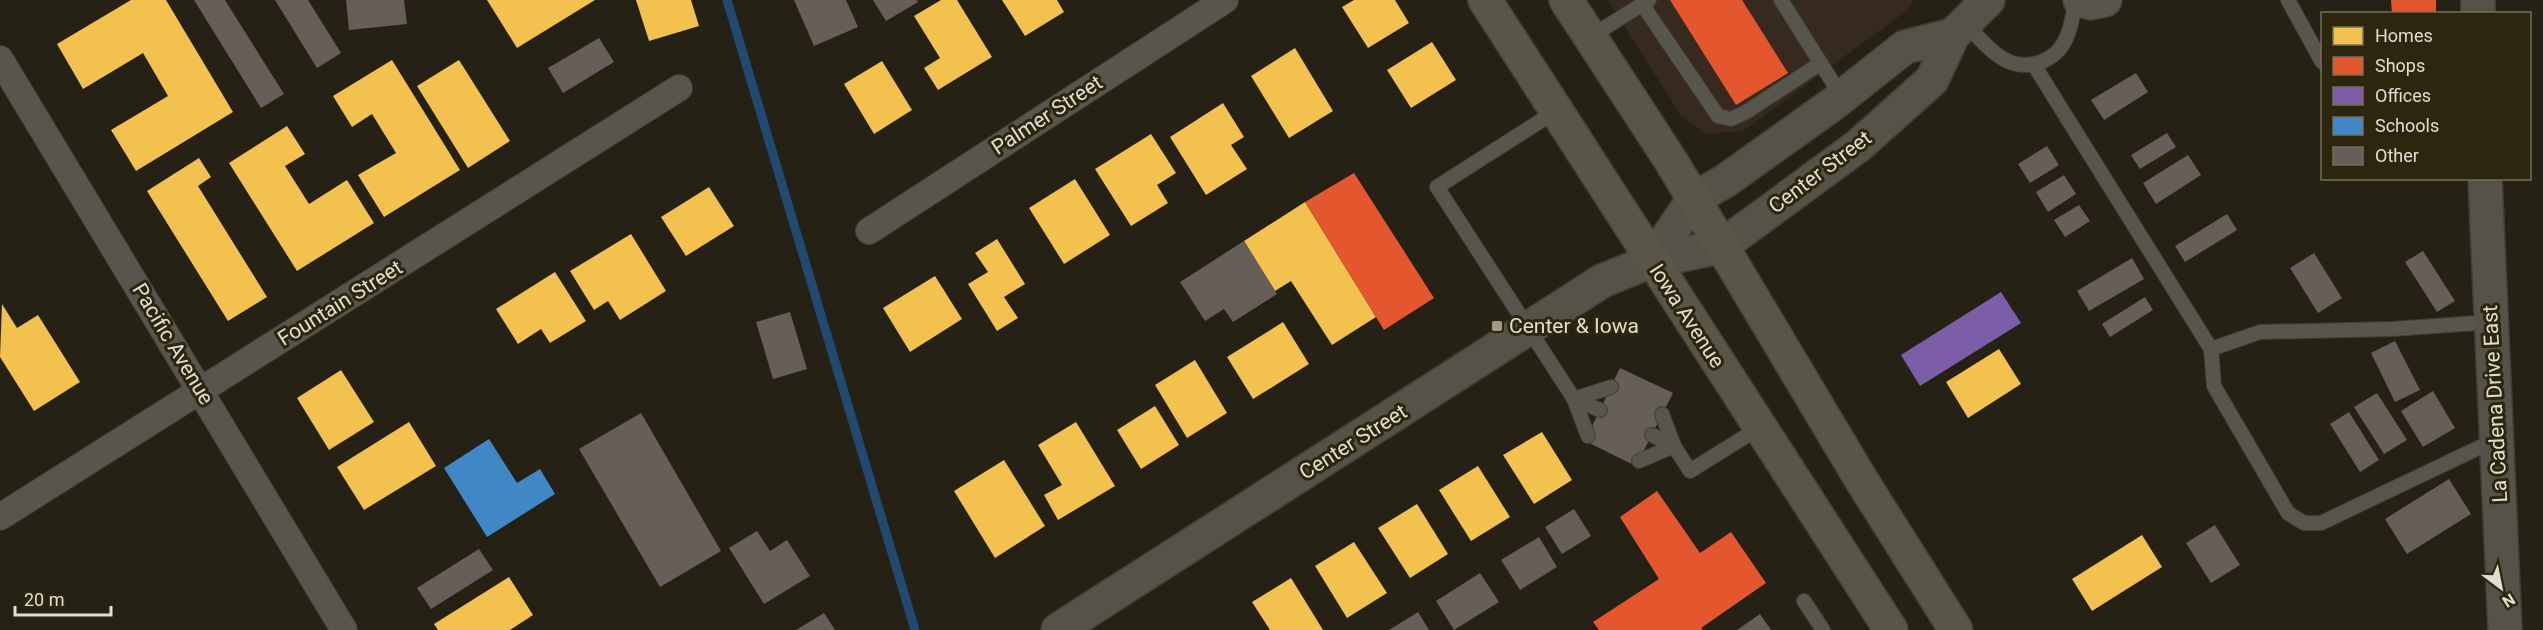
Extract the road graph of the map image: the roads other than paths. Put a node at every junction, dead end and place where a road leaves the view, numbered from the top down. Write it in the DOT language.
graph roads {
  1 [pos="1225,0"];
  2 [pos="1485,0"];
  3 [pos="1566,0"];
  4 [pos="1781,0"];
  5 [pos="1988,0"];
  6 [pos="2078,0"];
  7 [pos="2105,0"];
  8 [pos="2288,0"];
  9 [pos="1645,2"];
  10 [pos="1959,29"];
  11 [pos="1590,38"];
  12 [pos="0,59"];
  13 [pos="2321,60"];
  14 [pos="1821,63"];
  15 [pos="2034,65"];
  16 [pos="679,88"];
  17 [pos="1842,96"];
  18 [pos="1556,111"];
  19 [pos="2486,180"];
  20 [pos="1694,199"];
  21 [pos="869,231"];
  22 [pos="1720,247"];
  23 [pos="1652,261"];
  24 [pos="2492,322"];
  25 [pos="1528,330"];
  26 [pos="2211,349"];
  27 [pos="1611,387"];
  28 [pos="201,391"];
  29 [pos="1574,399"];
  30 [pos="1600,410"];
  31 [pos="1662,414"];
  32 [pos="1759,428"];
  33 [pos="1652,435"];
  34 [pos="1588,436"];
  35 [pos="2497,439"];
  36 [pos="1674,446"];
  37 [pos="1639,461"];
  38 [pos="0,518"];
  39 [pos="1804,601"];
  40 [pos="344,630"];
  41 [pos="1058,630"];
  42 [pos="1823,630"];
  43 [pos="1891,630"];
  44 [pos="1956,630"];
  45 [pos="2505,630"];
  1 -- 21 [label="street, Palmer Street"];
  2 -- 18 [label="main road, Iowa Avenue"];
  3 -- 11 [label="main road"];
  4 -- 14 [label="lane"];
  5 -- 10 [label="main road, Center Street"];
  6 -- 7 [label="street"];
  6 -- 15 [label="lane"];
  8 -- 13 [label="lane"];
  9 -- 11 [label="lane"];
  9 -- 14 [label="lane"];
  10 -- 15 [label="lane"];
  10 -- 17 [label="main road"];
  10 -- 22 [label="main road, Center Street"];
  11 -- 20 [label="main road"];
  12 -- 28 [label="street, Pacific Avenue"];
  14 -- 17 [label="lane"];
  15 -- 26 [label="lane"];
  16 -- 28 [label="street, Fountain Street"];
  17 -- 20 [label="main road"];
  18 -- 23 [label="main road, Iowa Avenue"];
  18 -- 25 [label="lane"];
  19 -- 24 [label="main road, La Cadena Drive East"];
  20 -- 22 [label="main road"];
  20 -- 23 [label="main road"];
  22 -- 23 [label="main road, Center Street"];
  22 -- 44 [label="main road"];
  23 -- 25 [label="main road, Center Street"];
  23 -- 32 [label="main road, Iowa Avenue"];
  24 -- 26 [label="lane"];
  24 -- 35 [label="main road, La Cadena Drive East"];
  25 -- 29 [label="lane"];
  25 -- 41 [label="main road, Center Street"];
  26 -- 35 [label="lane"];
  27 -- 29 [label="lane"];
  28 -- 38 [label="street, Fountain Street"];
  28 -- 40 [label="street, Pacific Avenue"];
  29 -- 30 [label="lane"];
  29 -- 34 [label="lane"];
  31 -- 36 [label="lane"];
  32 -- 36 [label="lane"];
  32 -- 43 [label="main road, Iowa Avenue"];
  33 -- 36 [label="lane"];
  35 -- 45 [label="main road, La Cadena Drive East"];
  36 -- 37 [label="lane"];
  39 -- 42 [label="lane"];
}
